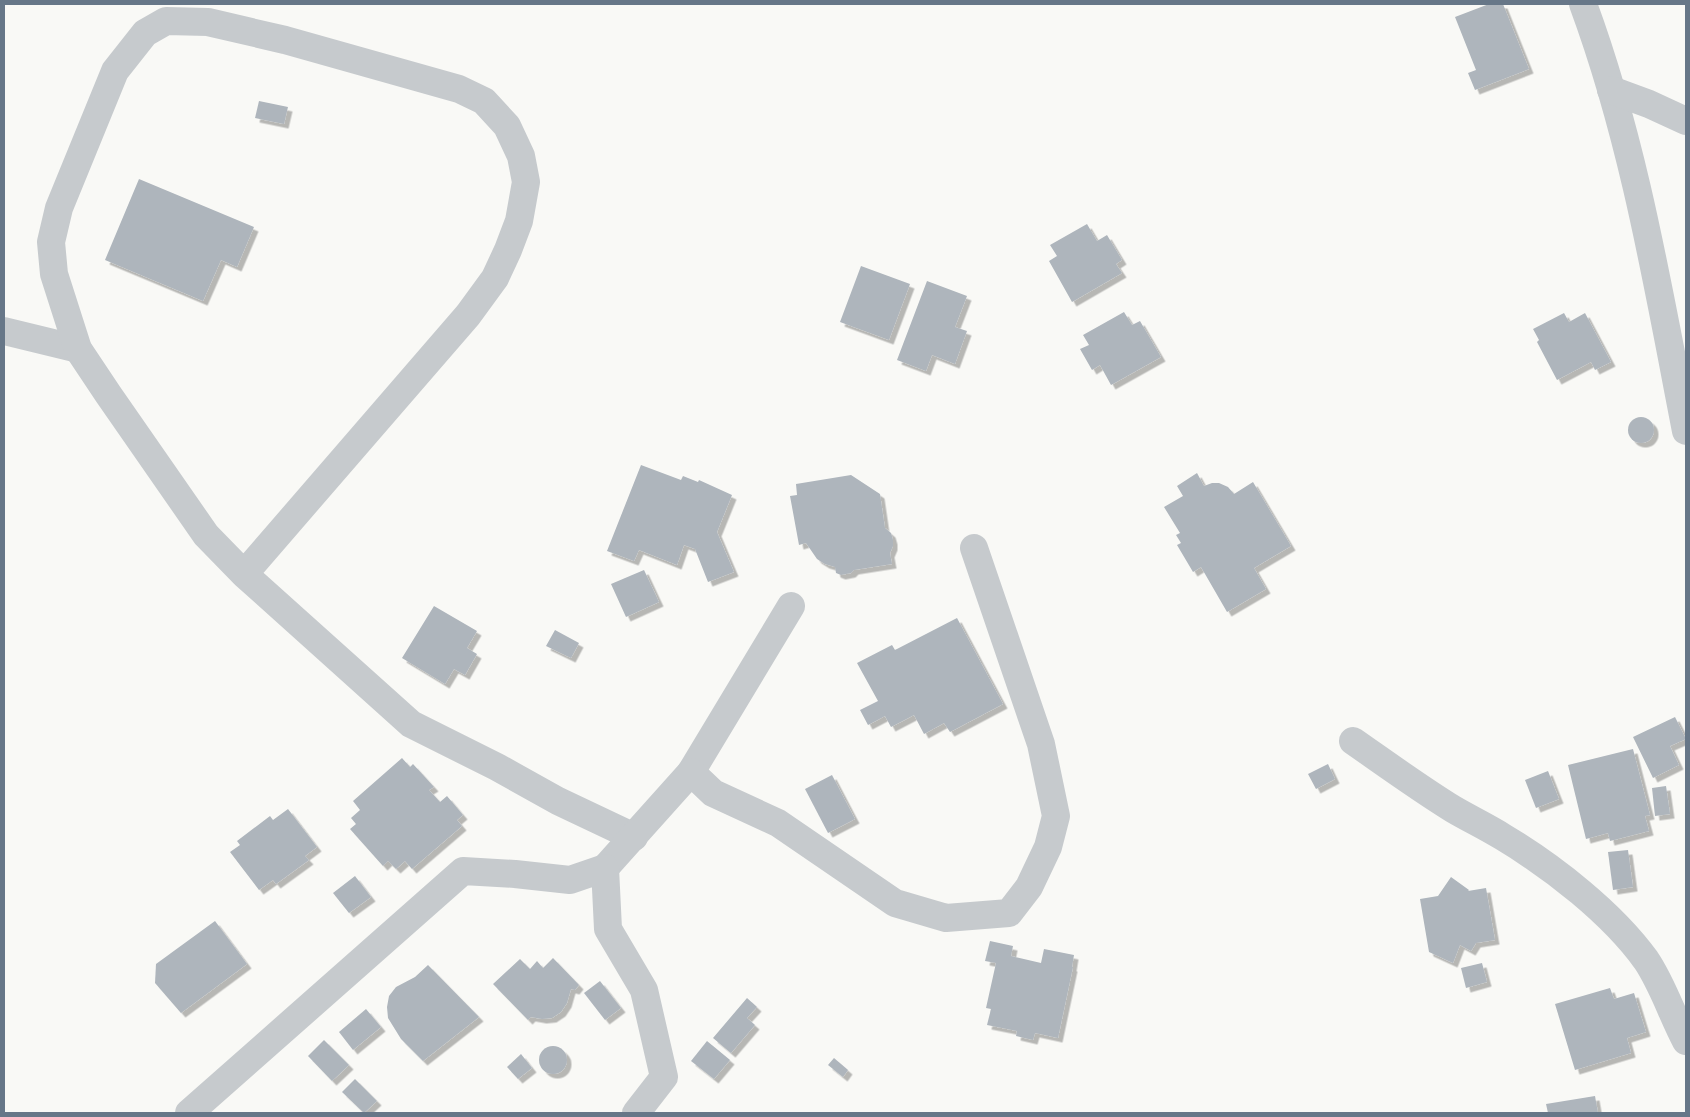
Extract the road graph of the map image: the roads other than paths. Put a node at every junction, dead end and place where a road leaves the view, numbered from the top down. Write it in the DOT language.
graph roads {
  1 [pos="1584,4"];
  2 [pos="1611,90"];
  3 [pos="1686,121"];
  4 [pos="4,331"];
  5 [pos="78,349"];
  6 [pos="1686,431"];
  7 [pos="974,548"];
  8 [pos="244,574"];
  9 [pos="790,606"];
  10 [pos="1353,741"];
  11 [pos="691,772"];
  12 [pos="634,837"];
  13 [pos="605,868"];
  14 [pos="1686,1041"];
  15 [pos="189,1113"];
  16 [pos="636,1113"];
  1 -- 2 [label="street"];
  2 -- 3 [label="street"];
  2 -- 6 [label="street"];
  4 -- 5 [label="street"];
  5 -- 8 [label="street"];
  5 -- 8 [label="street"];
  7 -- 11 [label="street"];
  8 -- 12 [label="street"];
  9 -- 11 [label="street"];
  10 -- 14 [label="street"];
  11 -- 12 [label="street"];
  12 -- 13 [label="street"];
  13 -- 15 [label="street"];
  13 -- 16 [label="street"];
}
